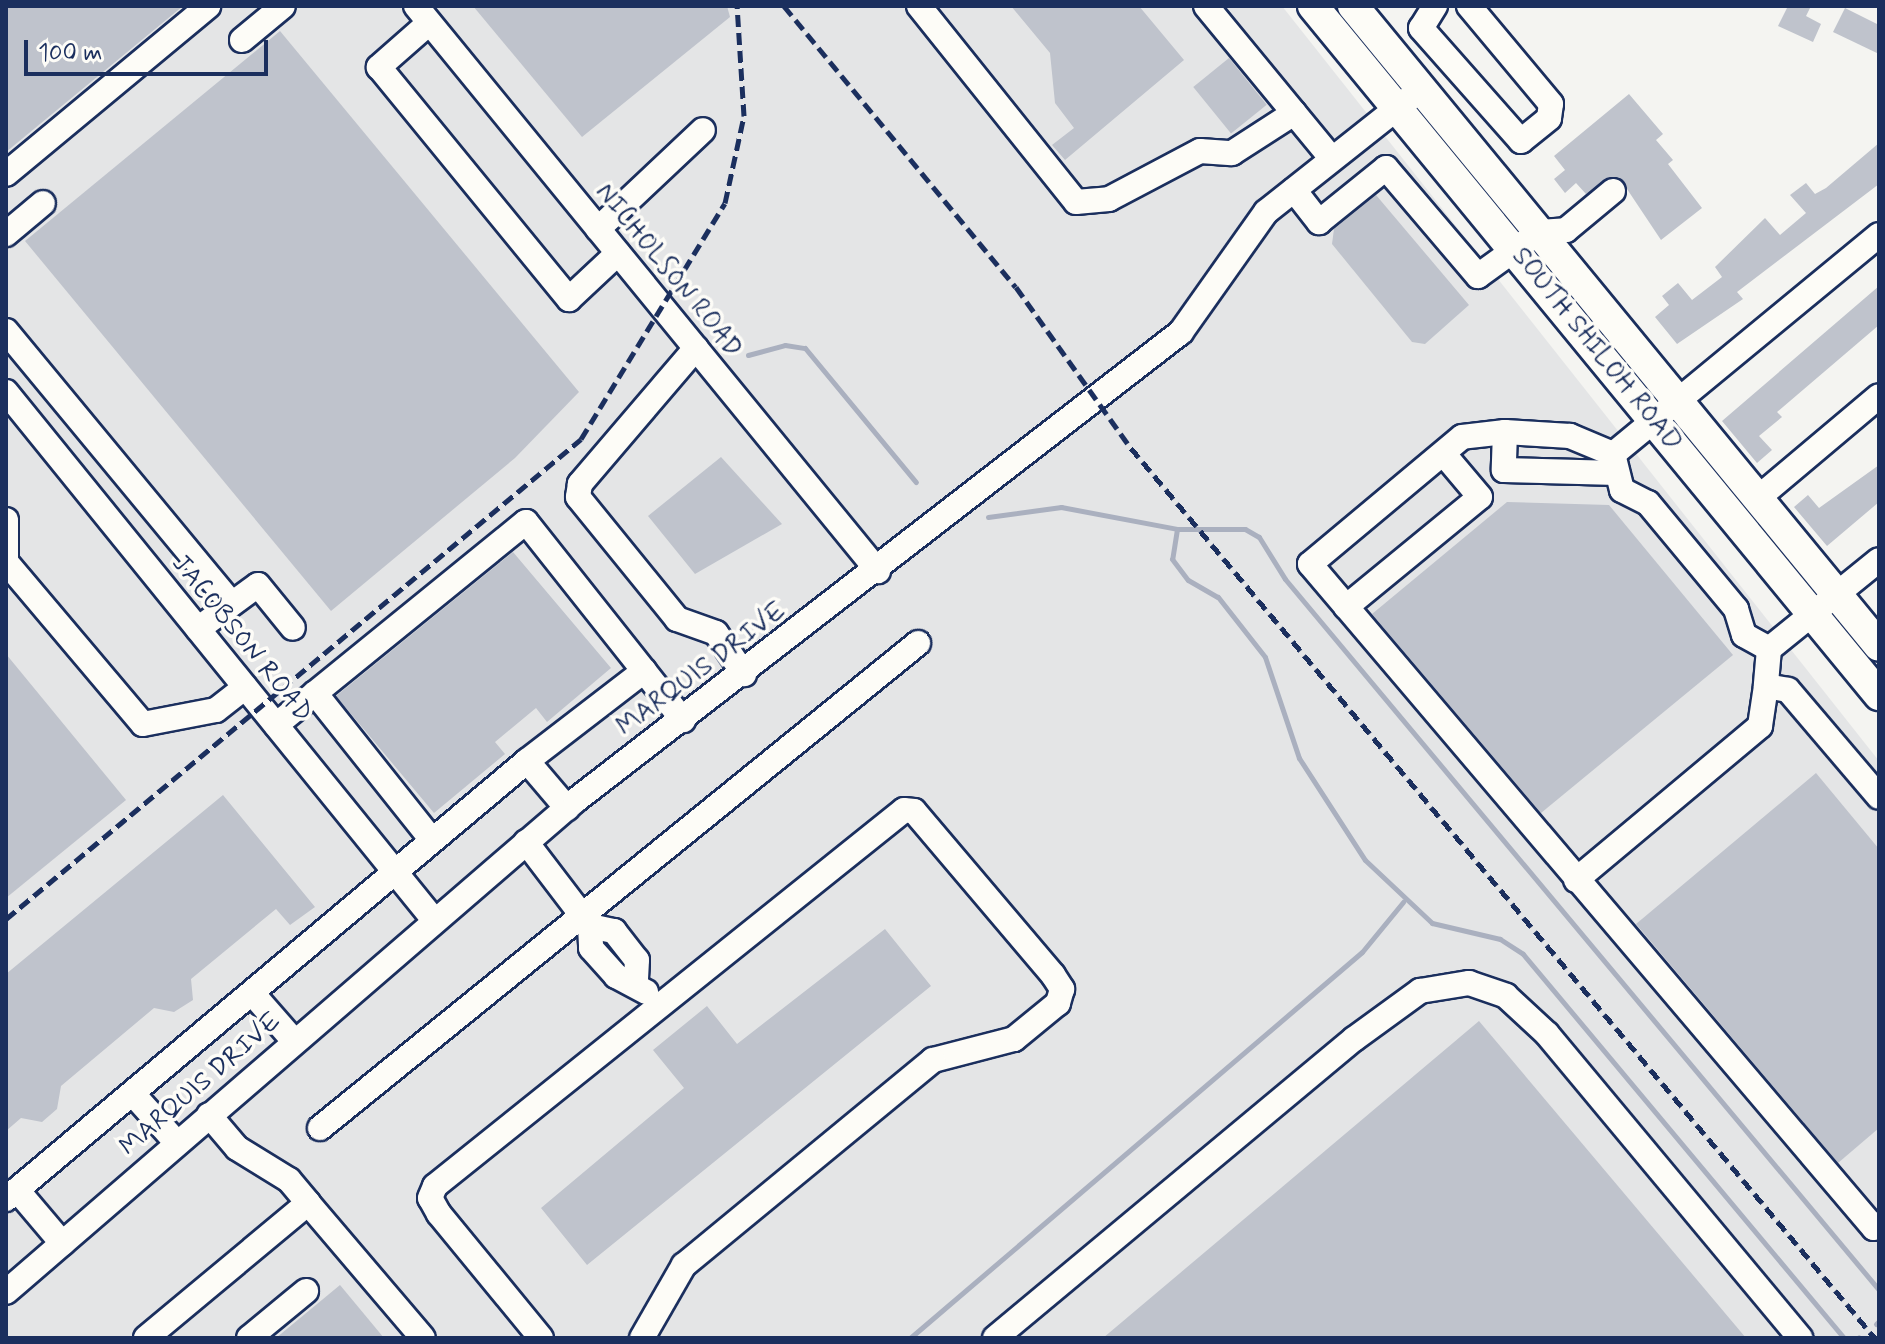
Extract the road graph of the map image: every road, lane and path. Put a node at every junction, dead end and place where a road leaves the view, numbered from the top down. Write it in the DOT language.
graph roads {
  1 [pos="208,6"];
  2 [pos="283,6"];
  3 [pos="919,6"];
  4 [pos="1206,6"];
  5 [pos="1313,6"];
  6 [pos="1353,6"];
  7 [pos="1435,6"];
  8 [pos="1469,6"];
  9 [pos="422,14"];
  10 [pos="242,40"];
  11 [pos="1458,72"];
  12 [pos="1425,93"];
  13 [pos="1397,109"];
  14 [pos="1294,113"];
  15 [pos="703,130"];
  16 [pos="1332,159"];
  17 [pos="6,174"];
  18 [pos="1294,190"];
  19 [pos="1613,191"];
  20 [pos="43,203"];
  21 [pos="598,229"];
  22 [pos="1539,232"];
  23 [pos="6,234"];
  24 [pos="1879,235"];
  25 [pos="1512,248"];
  26 [pos="618,253"];
  27 [pos="6,331"];
  28 [pos="696,348"];
  29 [pos="1879,396"];
  30 [pos="1677,400"];
  31 [pos="11,409"];
  32 [pos="1654,420"];
  33 [pos="1505,432"];
  34 [pos="1443,453"];
  35 [pos="1615,464"];
  36 [pos="1758,498"];
  37 [pos="6,520"];
  38 [pos="1879,560"];
  39 [pos="6,562"];
  40 [pos="878,571"];
  41 [pos="1837,595"];
  42 [pos="232,604"];
  43 [pos="1346,607"];
  44 [pos="1814,615"];
  45 [pos="293,628"];
  46 [pos="198,629"];
  47 [pos="918,643"];
  48 [pos="1879,646"];
  49 [pos="1769,649"];
  50 [pos="644,671"];
  51 [pos="744,674"];
  52 [pos="1766,686"];
  53 [pos="245,687"];
  54 [pos="315,693"];
  55 [pos="1879,695"];
  56 [pos="683,720"];
  57 [pos="276,725"];
  58 [pos="527,761"];
  59 [pos="1879,797"];
  60 [pos="567,808"];
  61 [pos="431,839"];
  62 [pos="526,842"];
  63 [pos="393,870"];
  64 [pos="1576,880"];
  65 [pos="434,920"];
  66 [pos="586,920"];
  67 [pos="252,993"];
  68 [pos="657,1006"];
  69 [pos="294,1041"];
  70 [pos="133,1094"];
  71 [pos="209,1115"];
  72 [pos="320,1128"];
  73 [pos="177,1143"];
  74 [pos="11,1195"];
  75 [pos="308,1203"];
  76 [pos="1879,1224"];
  77 [pos="62,1243"];
  78 [pos="306,1291"];
  79 [pos="6,1292"];
  80 [pos="150,1337"];
  81 [pos="249,1338"];
  82 [pos="423,1338"];
  83 [pos="541,1338"];
  84 [pos="642,1338"];
  85 [pos="995,1338"];
  86 [pos="1800,1338"];
  1 -- 17 [label="street"];
  2 -- 10 [label="street"];
  3 -- 14 [label="street"];
  4 -- 14 [label="street"];
  5 -- 13 [label="main road, SOUTH SHILOH ROAD"];
  6 -- 12 [label="main road, SOUTH SHILOH ROAD"];
  7 -- 11 [label="street"];
  8 -- 11 [label="street"];
  9 -- 21 [label="street, NICHOLSON ROAD"];
  9 -- 26 [label="street"];
  11 -- 12 [label="street, MARQUIS DRIVE"];
  12 -- 13 [label="street, MARQUIS DRIVE"];
  12 -- 22 [label="main road, SOUTH SHILOH ROAD"];
  13 -- 16 [label="street, MARQUIS DRIVE"];
  13 -- 25 [label="main road, SOUTH SHILOH ROAD"];
  14 -- 16 [label="street"];
  15 -- 21 [label="street"];
  16 -- 18 [label="street, MARQUIS DRIVE"];
  18 -- 25 [label="street"];
  18 -- 40 [label="street, MARQUIS DRIVE"];
  19 -- 22 [label="street"];
  20 -- 23 [label="street"];
  21 -- 26 [label="street, NICHOLSON ROAD"];
  22 -- 25 [label="street"];
  22 -- 30 [label="main road, SOUTH SHILOH ROAD"];
  24 -- 30 [label="street"];
  25 -- 32 [label="main road, SOUTH SHILOH ROAD"];
  26 -- 28 [label="street, NICHOLSON ROAD"];
  27 -- 42 [label="street"];
  28 -- 40 [label="street, NICHOLSON ROAD"];
  28 -- 51 [label="street"];
  29 -- 36 [label="street"];
  30 -- 32 [label="street"];
  30 -- 36 [label="main road, SOUTH SHILOH ROAD"];
  31 -- 46 [label="street, JACOBSON ROAD"];
  32 -- 35 [label="street"];
  32 -- 44 [label="main road, SOUTH SHILOH ROAD"];
  33 -- 34 [label="street"];
  33 -- 35 [label="street"];
  33 -- 35 [label="street"];
  34 -- 43 [label="street"];
  34 -- 43 [label="street"];
  35 -- 49 [label="street"];
  36 -- 41 [label="main road, SOUTH SHILOH ROAD"];
  37 -- 39 [label="street"];
  38 -- 41 [label="street"];
  39 -- 53 [label="street"];
  40 -- 51 [label="street, MARQUIS DRIVE"];
  41 -- 44 [label="street"];
  41 -- 48 [label="main road, SOUTH SHILOH ROAD"];
  42 -- 45 [label="street"];
  42 -- 46 [label="street"];
  43 -- 64 [label="street"];
  44 -- 49 [label="street"];
  44 -- 55 [label="main road, SOUTH SHILOH ROAD"];
  46 -- 53 [label="street, JACOBSON ROAD"];
  47 -- 66 [label="street"];
  49 -- 52 [label="street"];
  50 -- 54 [label="street"];
  50 -- 56 [label="street"];
  50 -- 58 [label="street"];
  51 -- 56 [label="street, MARQUIS DRIVE"];
  52 -- 59 [label="street"];
  52 -- 64 [label="street"];
  53 -- 57 [label="street, JACOBSON ROAD"];
  54 -- 57 [label="street"];
  54 -- 61 [label="street"];
  56 -- 60 [label="street, MARQUIS DRIVE"];
  57 -- 63 [label="street, JACOBSON ROAD"];
  58 -- 60 [label="street"];
  58 -- 61 [label="street"];
  60 -- 62 [label="street, MARQUIS DRIVE"];
  61 -- 63 [label="street"];
  62 -- 65 [label="street, MARQUIS DRIVE"];
  62 -- 66 [label="street"];
  63 -- 65 [label="street, JACOBSON ROAD"];
  63 -- 67 [label="street"];
  64 -- 76 [label="street"];
  65 -- 69 [label="street, MARQUIS DRIVE"];
  66 -- 68 [label="street"];
  66 -- 72 [label="street"];
  67 -- 69 [label="street"];
  67 -- 70 [label="street"];
  68 -- 83 [label="street"];
  68 -- 84 [label="street"];
  69 -- 71 [label="street, MARQUIS DRIVE"];
  70 -- 73 [label="street"];
  70 -- 74 [label="street"];
  71 -- 73 [label="street, MARQUIS DRIVE"];
  71 -- 75 [label="street"];
  73 -- 77 [label="street, MARQUIS DRIVE"];
  74 -- 77 [label="street"];
  75 -- 80 [label="street"];
  75 -- 82 [label="street"];
  77 -- 79 [label="street, MARQUIS DRIVE"];
  78 -- 81 [label="street"];
  85 -- 86 [label="street"];
}
